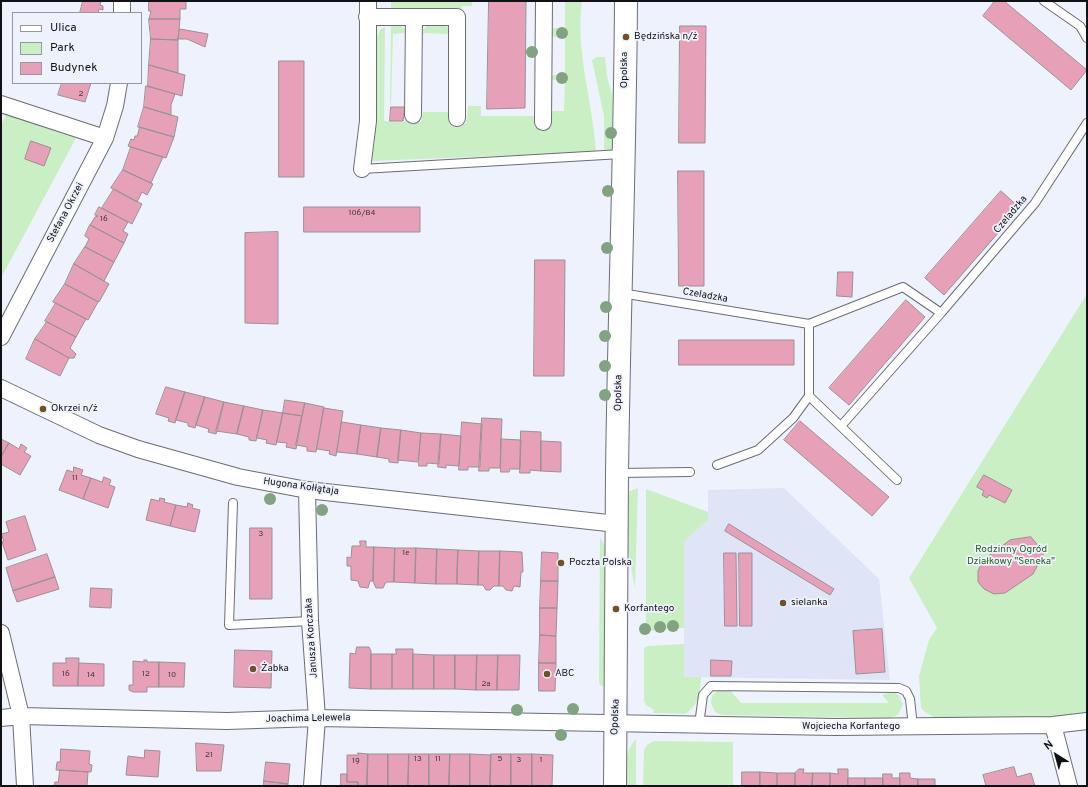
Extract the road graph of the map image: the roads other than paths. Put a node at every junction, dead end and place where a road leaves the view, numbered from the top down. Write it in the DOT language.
graph roads {
  1 [pos="122,1"];
  2 [pos="368,1"];
  3 [pos="544,1"];
  4 [pos="626,1"];
  5 [pos="1044,1"];
  6 [pos="122,12"];
  7 [pos="367,17"];
  8 [pos="414,18"];
  9 [pos="1087,38"];
  10 [pos="119,84"];
  11 [pos="1,104"];
  12 [pos="413,115"];
  13 [pos="457,118"];
  14 [pos="543,122"];
  15 [pos="1087,123"];
  16 [pos="105,138"];
  17 [pos="625,154"];
  18 [pos="362,169"];
  19 [pos="621,293"];
  20 [pos="941,313"];
  21 [pos="809,324"];
  22 [pos="1,337"];
  23 [pos="1,388"];
  24 [pos="809,396"];
  25 [pos="841,426"];
  26 [pos="718,465"];
  27 [pos="690,472"];
  28 [pos="617,473"];
  29 [pos="897,480"];
  30 [pos="307,490"];
  31 [pos="233,502"];
  32 [pos="617,524"];
  33 [pos="310,622"];
  34 [pos="1,634"];
  35 [pos="21,716"];
  36 [pos="1,718"];
  37 [pos="317,718"];
  38 [pos="1087,721"];
  39 [pos="615,723"];
  40 [pos="698,725"];
  41 [pos="1053,725"];
  42 [pos="912,727"];
  43 [pos="25,786"];
  44 [pos="312,786"];
  45 [pos="614,786"];
  46 [pos="1069,786"];
  1 -- 6 [label="street"];
  2 -- 7 [label="street"];
  3 -- 14 [label="street"];
  4 -- 17 [label="street, Opolska"];
  5 -- 9 [label="lane"];
  7 -- 8 [label="street"];
  7 -- 18 [label="street"];
  8 -- 12 [label="street"];
  8 -- 13 [label="street"];
  10 -- 16 [label="street, Stefana Okrzei"];
  11 -- 16 [label="street"];
  15 -- 20 [label="lane, Czeladzka"];
  16 -- 22 [label="street, Stefana Okrzei"];
  17 -- 18 [label="lane"];
  17 -- 19 [label="street, Opolska"];
  19 -- 21 [label="lane, Czeladzka"];
  19 -- 28 [label="street, Opolska"];
  20 -- 21 [label="lane"];
  20 -- 25 [label="lane, Czeladzka"];
  21 -- 24 [label="lane"];
  23 -- 30 [label="street, Hugona Kołłątaja"];
  24 -- 25 [label="lane"];
  24 -- 26 [label="lane"];
  25 -- 29 [label="lane"];
  27 -- 28 [label="lane"];
  28 -- 32 [label="street, Opolska"];
  30 -- 32 [label="street, Hugona Kołłątaja"];
  30 -- 33 [label="street, Janusza Korczaka"];
  31 -- 33 [label="lane"];
  32 -- 39 [label="street, Opolska"];
  33 -- 37 [label="street, Janusza Korczaka"];
  34 -- 35 [label="street"];
  35 -- 36 [label="street, Joachima Lelewela"];
  35 -- 37 [label="street, Joachima Lelewela"];
  35 -- 43 [label="street"];
  37 -- 39 [label="street, Joachima Lelewela"];
  37 -- 44 [label="street, Janusza Korczaka"];
  38 -- 41 [label="street, Wojciecha Korfantego"];
  39 -- 40 [label="street, Wojciecha Korfantego"];
  39 -- 45 [label="street, Opolska"];
  40 -- 42 [label="street, Wojciecha Korfantego"];
  40 -- 42 [label="lane"];
  41 -- 42 [label="street, Wojciecha Korfantego"];
  41 -- 46 [label="street"];
}
